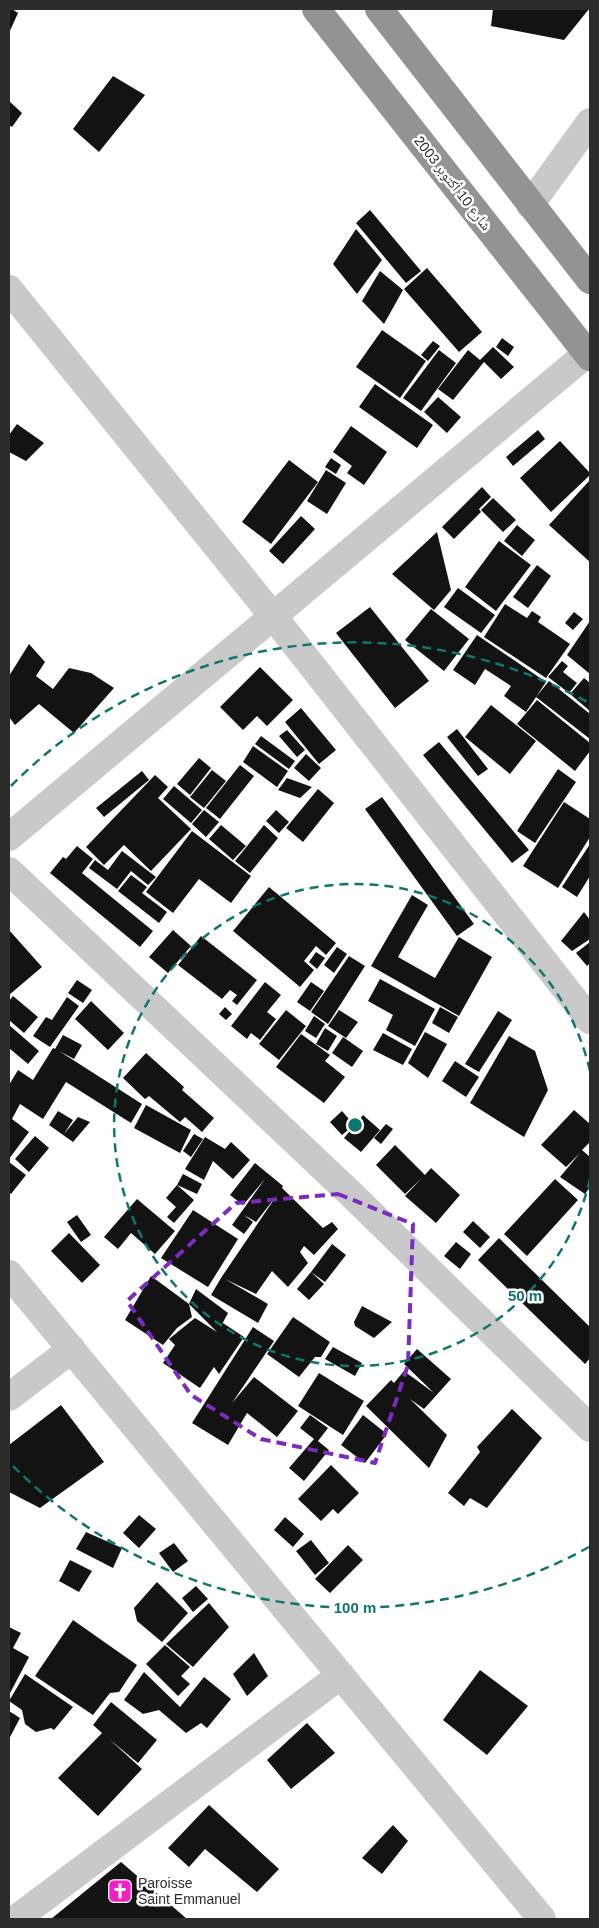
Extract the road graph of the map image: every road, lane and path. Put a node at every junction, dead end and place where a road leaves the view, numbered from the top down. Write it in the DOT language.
graph roads {
  1 [pos="316,9"];
  2 [pos="379,9"];
  3 [pos="590,122"];
  4 [pos="530,205"];
  5 [pos="590,280"];
  6 [pos="9,289"];
  7 [pos="589,354"];
  8 [pos="274,616"];
  9 [pos="9,837"];
  10 [pos="9,871"];
  11 [pos="590,1020"];
  12 [pos="9,1274"];
  13 [pos="72,1349"];
  14 [pos="9,1397"];
  15 [pos="590,1428"];
  16 [pos="341,1675"];
  17 [pos="16,1919"];
  18 [pos="542,1919"];
  1 -- 7 [label="highway, شارع 10 أكتوبر 2003"];
  2 -- 4 [label="highway"];
  3 -- 4 [label="street"];
  4 -- 5 [label="highway"];
  6 -- 8 [label="street"];
  7 -- 8 [label="street"];
  8 -- 9 [label="street"];
  8 -- 11 [label="street"];
  10 -- 15 [label="street"];
  12 -- 13 [label="street"];
  13 -- 14 [label="street"];
  13 -- 16 [label="street"];
  16 -- 17 [label="street"];
  16 -- 18 [label="street"];
}
